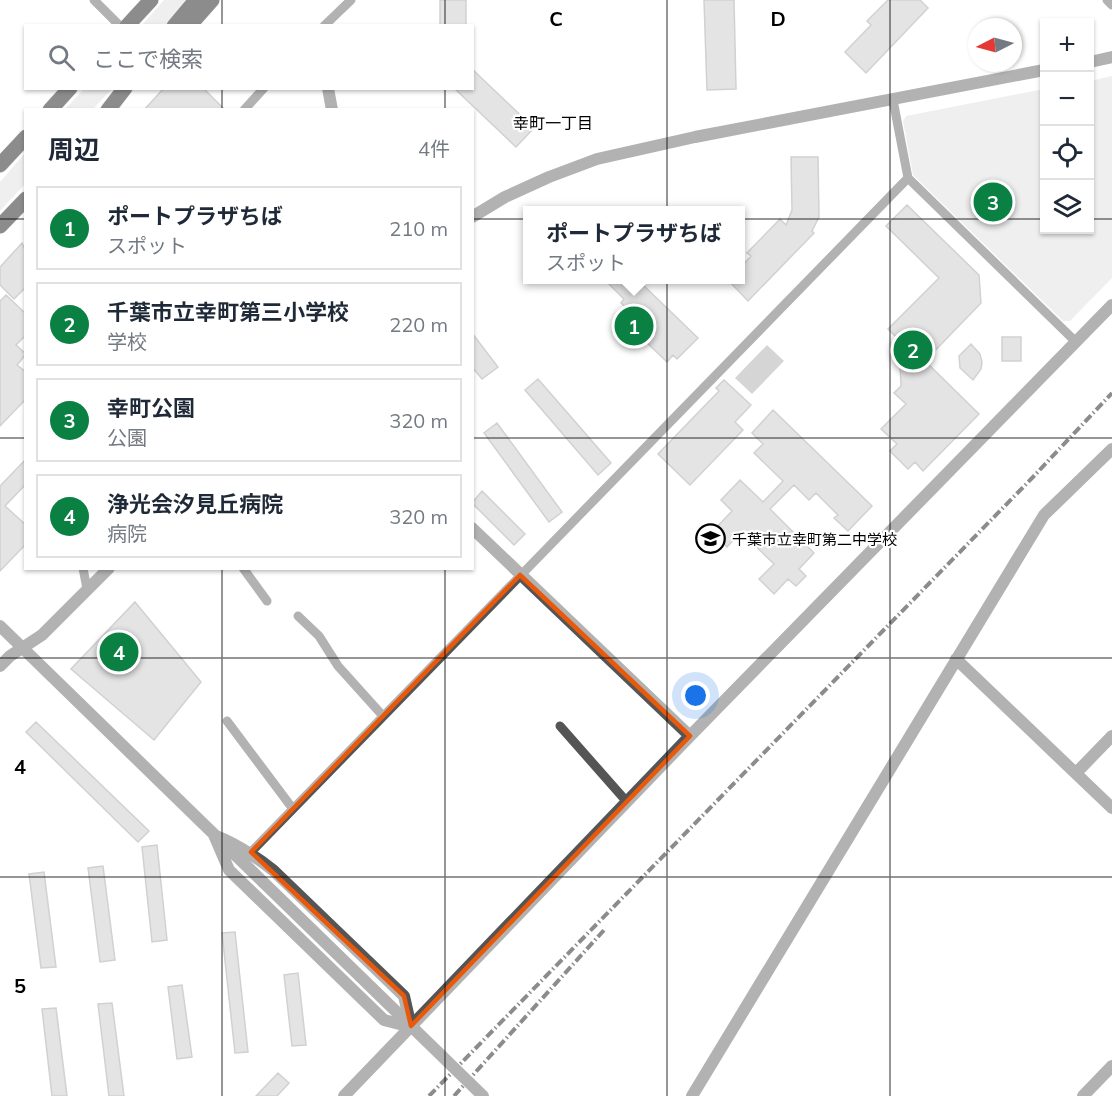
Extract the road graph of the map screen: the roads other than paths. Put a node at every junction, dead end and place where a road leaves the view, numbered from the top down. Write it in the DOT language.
graph roads {
  1 [pos="94,0"];
  2 [pos="151,0"];
  3 [pos="196,0"];
  4 [pos="212,0"];
  5 [pos="351,0"];
  6 [pos="1107,0"];
  7 [pos="1112,5"];
  8 [pos="118,24"];
  9 [pos="129,24"];
  10 [pos="176,24"];
  11 [pos="191,24"];
  12 [pos="326,24"];
  13 [pos="1112,57"];
  14 [pos="1094,61"];
  15 [pos="1040,71"];
  16 [pos="67,90"];
  17 [pos="123,90"];
  18 [pos="262,90"];
  19 [pos="328,90"];
  20 [pos="893,100"];
  21 [pos="52,108"];
  22 [pos="110,108"];
  23 [pos="248,108"];
  24 [pos="332,108"];
  25 [pos="24,139"];
  26 [pos="0,165"];
  27 [pos="908,178"];
  28 [pos="24,201"];
  29 [pos="474,215"];
  30 [pos="1,224"];
  31 [pos="1112,305"];
  32 [pos="1076,342"];
  33 [pos="1112,449"];
  34 [pos="474,530"];
  35 [pos="83,570"];
  36 [pos="107,570"];
  37 [pos="244,570"];
  38 [pos="520,575"];
  39 [pos="87,589"];
  40 [pos="267,601"];
  41 [pos="298,616"];
  42 [pos="0,626"];
  43 [pos="23,648"];
  44 [pos="956,658"];
  45 [pos="0,666"];
  46 [pos="383,716"];
  47 [pos="227,721"];
  48 [pos="560,726"];
  49 [pos="690,736"];
  50 [pos="1112,736"];
  51 [pos="1076,773"];
  52 [pos="627,802"];
  53 [pos="1112,808"];
  54 [pos="293,809"];
  55 [pos="214,835"];
  56 [pos="251,852"];
  57 [pos="411,1028"];
  58 [pos="1112,1066"];
  59 [pos="344,1096"];
  60 [pos="483,1096"];
  61 [pos="692,1096"];
  62 [pos="1083,1096"];
  1 -- 8 [label="street"];
  2 -- 9 [label="highway"];
  3 -- 10 [label="highway"];
  4 -- 11 [label="highway"];
  5 -- 12 [label="street"];
  6 -- 7 [label="street"];
  13 -- 14 [label="street"];
  15 -- 20 [label="street"];
  16 -- 21 [label="highway"];
  17 -- 22 [label="highway"];
  18 -- 23 [label="street"];
  19 -- 24 [label="street"];
  20 -- 27 [label="street"];
  20 -- 29 [label="street"];
  25 -- 26 [label="highway"];
  27 -- 32 [label="street"];
  27 -- 38 [label="street"];
  28 -- 30 [label="highway"];
  31 -- 32 [label="street"];
  32 -- 49 [label="street"];
  33 -- 44 [label="street"];
  34 -- 38 [label="street"];
  35 -- 39 [label="street"];
  36 -- 39 [label="street"];
  37 -- 40 [label="street"];
  38 -- 46 [label="street"];
  38 -- 49 [label="street"];
  39 -- 43 [label="street"];
  41 -- 46 [label="street"];
  42 -- 43 [label="street"];
  43 -- 45 [label="street"];
  43 -- 55 [label="street"];
  44 -- 51 [label="street"];
  44 -- 61 [label="street"];
  46 -- 54 [label="street"];
  47 -- 54 [label="street"];
  48 -- 52 [label="street"];
  49 -- 52 [label="street"];
  50 -- 51 [label="street"];
  51 -- 53 [label="street"];
  52 -- 57 [label="street"];
  54 -- 56 [label="street"];
  55 -- 56 [label="street"];
  55 -- 57 [label="street"];
  55 -- 60 [label="street, bridge"];
  56 -- 57 [label="street"];
  57 -- 59 [label="street"];
  58 -- 62 [label="street"];
}
